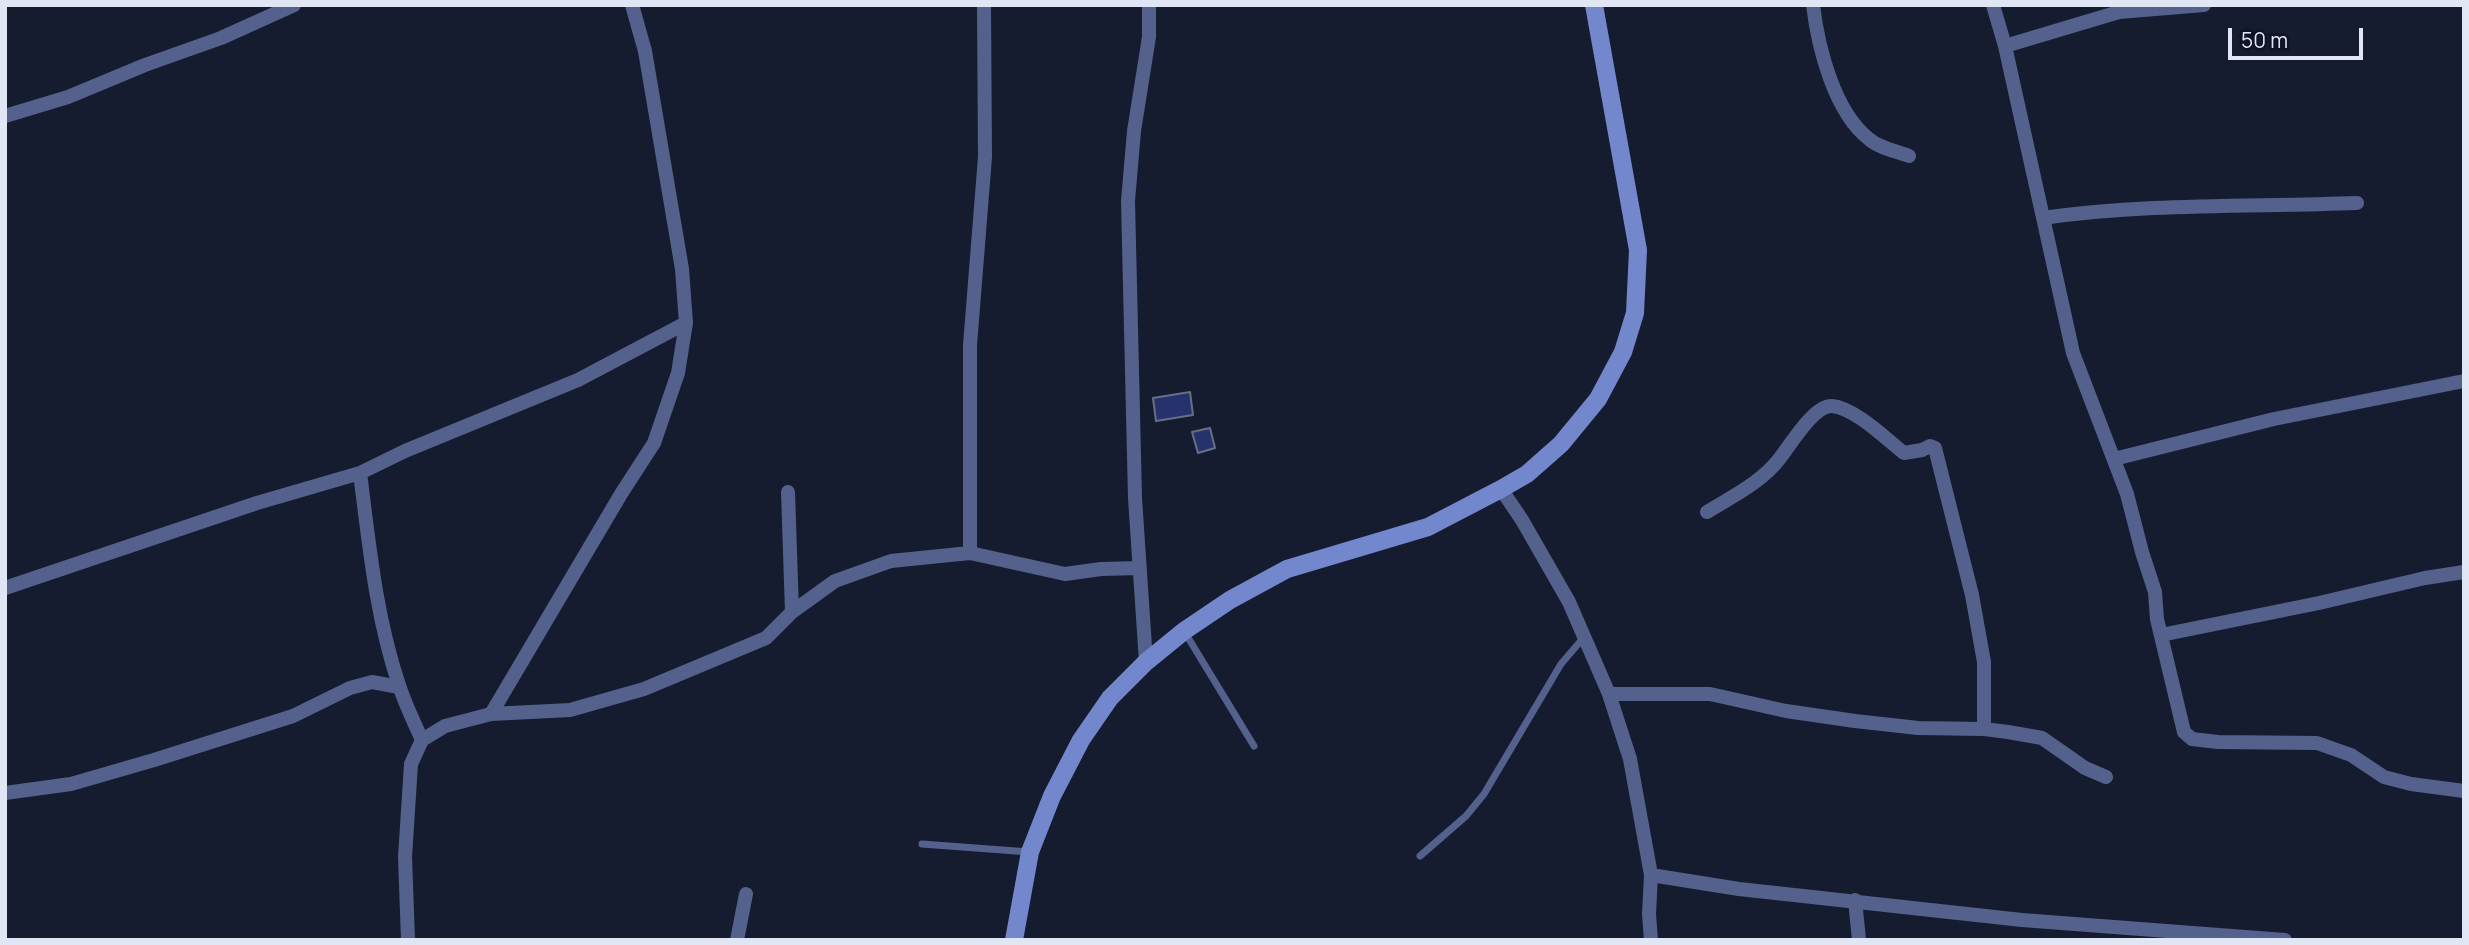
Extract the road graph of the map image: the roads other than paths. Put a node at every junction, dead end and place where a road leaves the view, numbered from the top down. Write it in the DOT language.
graph roads {
  1 [pos="294,5"];
  2 [pos="632,5"];
  3 [pos="984,5"];
  4 [pos="1149,5"];
  5 [pos="1594,5"];
  6 [pos="1813,5"];
  7 [pos="1993,5"];
  8 [pos="2204,5"];
  9 [pos="2005,46"];
  10 [pos="5,116"];
  11 [pos="1909,156"];
  12 [pos="2357,203"];
  13 [pos="2043,218"];
  14 [pos="687,323"];
  15 [pos="2464,381"];
  16 [pos="2115,458"];
  17 [pos="360,474"];
  18 [pos="1501,489"];
  19 [pos="788,492"];
  20 [pos="1707,512"];
  21 [pos="970,552"];
  22 [pos="1139,569"];
  23 [pos="2464,572"];
  24 [pos="5,588"];
  25 [pos="792,612"];
  26 [pos="1184,631"];
  27 [pos="1585,635"];
  28 [pos="2161,635"];
  29 [pos="1146,662"];
  30 [pos="399,687"];
  31 [pos="1609,694"];
  32 [pos="491,714"];
  33 [pos="1984,729"];
  34 [pos="422,740"];
  35 [pos="1254,746"];
  36 [pos="2106,777"];
  37 [pos="2464,791"];
  38 [pos="5,793"];
  39 [pos="922,845"];
  40 [pos="1030,852"];
  41 [pos="1420,856"];
  42 [pos="1651,875"];
  43 [pos="746,894"];
  44 [pos="1855,900"];
  45 [pos="408,940"];
  46 [pos="737,940"];
  47 [pos="1014,940"];
  48 [pos="1651,940"];
  49 [pos="1859,940"];
  50 [pos="2285,940"];
  1 -- 10 [label="street"];
  2 -- 14 [label="street"];
  3 -- 21 [label="street"];
  4 -- 22 [label="street"];
  5 -- 18 [label="main road"];
  6 -- 11 [label="street"];
  7 -- 9 [label="street"];
  8 -- 9 [label="street"];
  9 -- 13 [label="street"];
  12 -- 13 [label="street"];
  13 -- 16 [label="street"];
  14 -- 17 [label="street"];
  14 -- 32 [label="street"];
  15 -- 16 [label="street"];
  16 -- 28 [label="street"];
  17 -- 24 [label="street"];
  17 -- 30 [label="street"];
  18 -- 26 [label="main road"];
  18 -- 27 [label="street"];
  19 -- 25 [label="street"];
  20 -- 33 [label="street"];
  21 -- 22 [label="street"];
  21 -- 25 [label="street"];
  22 -- 29 [label="street"];
  23 -- 28 [label="street"];
  25 -- 32 [label="street"];
  26 -- 29 [label="main road"];
  26 -- 35 [label="lane"];
  27 -- 31 [label="street"];
  27 -- 41 [label="lane"];
  28 -- 37 [label="street"];
  29 -- 40 [label="main road"];
  30 -- 34 [label="street"];
  30 -- 38 [label="street"];
  31 -- 33 [label="street"];
  31 -- 42 [label="street"];
  32 -- 34 [label="street"];
  33 -- 36 [label="street"];
  34 -- 45 [label="street"];
  39 -- 40 [label="lane"];
  40 -- 47 [label="main road"];
  42 -- 44 [label="street"];
  42 -- 48 [label="street"];
  43 -- 46 [label="street"];
  44 -- 49 [label="street"];
  44 -- 50 [label="street"];
}
